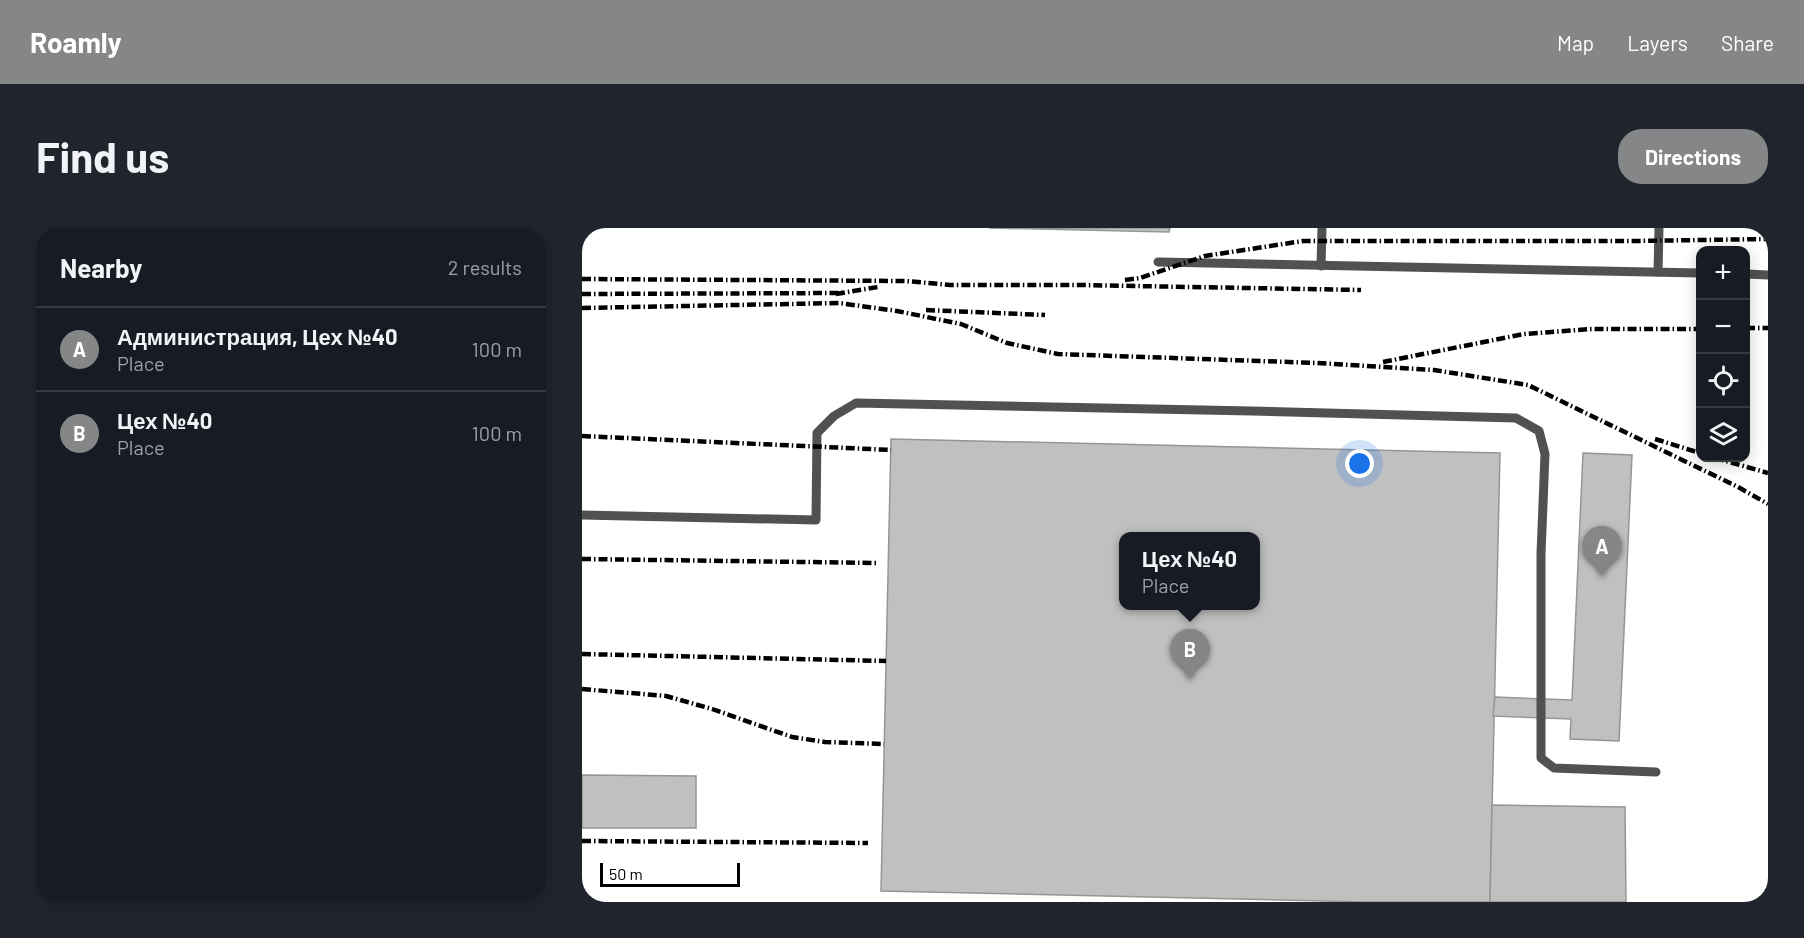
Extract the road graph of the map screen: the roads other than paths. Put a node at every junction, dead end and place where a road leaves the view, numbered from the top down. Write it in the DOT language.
graph roads {
  1 [pos="1322,228"];
  2 [pos="1659,228"];
  3 [pos="1158,262"];
  4 [pos="1322,266"];
  5 [pos="1658,272"];
  6 [pos="1696,273"];
  7 [pos="1750,274"];
  8 [pos="1768,275"];
  9 [pos="582,515"];
  10 [pos="1656,772"];
  1 -- 4 [label="lane"];
  2 -- 5 [label="lane"];
  3 -- 4 [label="lane"];
  4 -- 5 [label="lane"];
  5 -- 6 [label="lane"];
  7 -- 8 [label="lane"];
  9 -- 10 [label="lane"];
}
